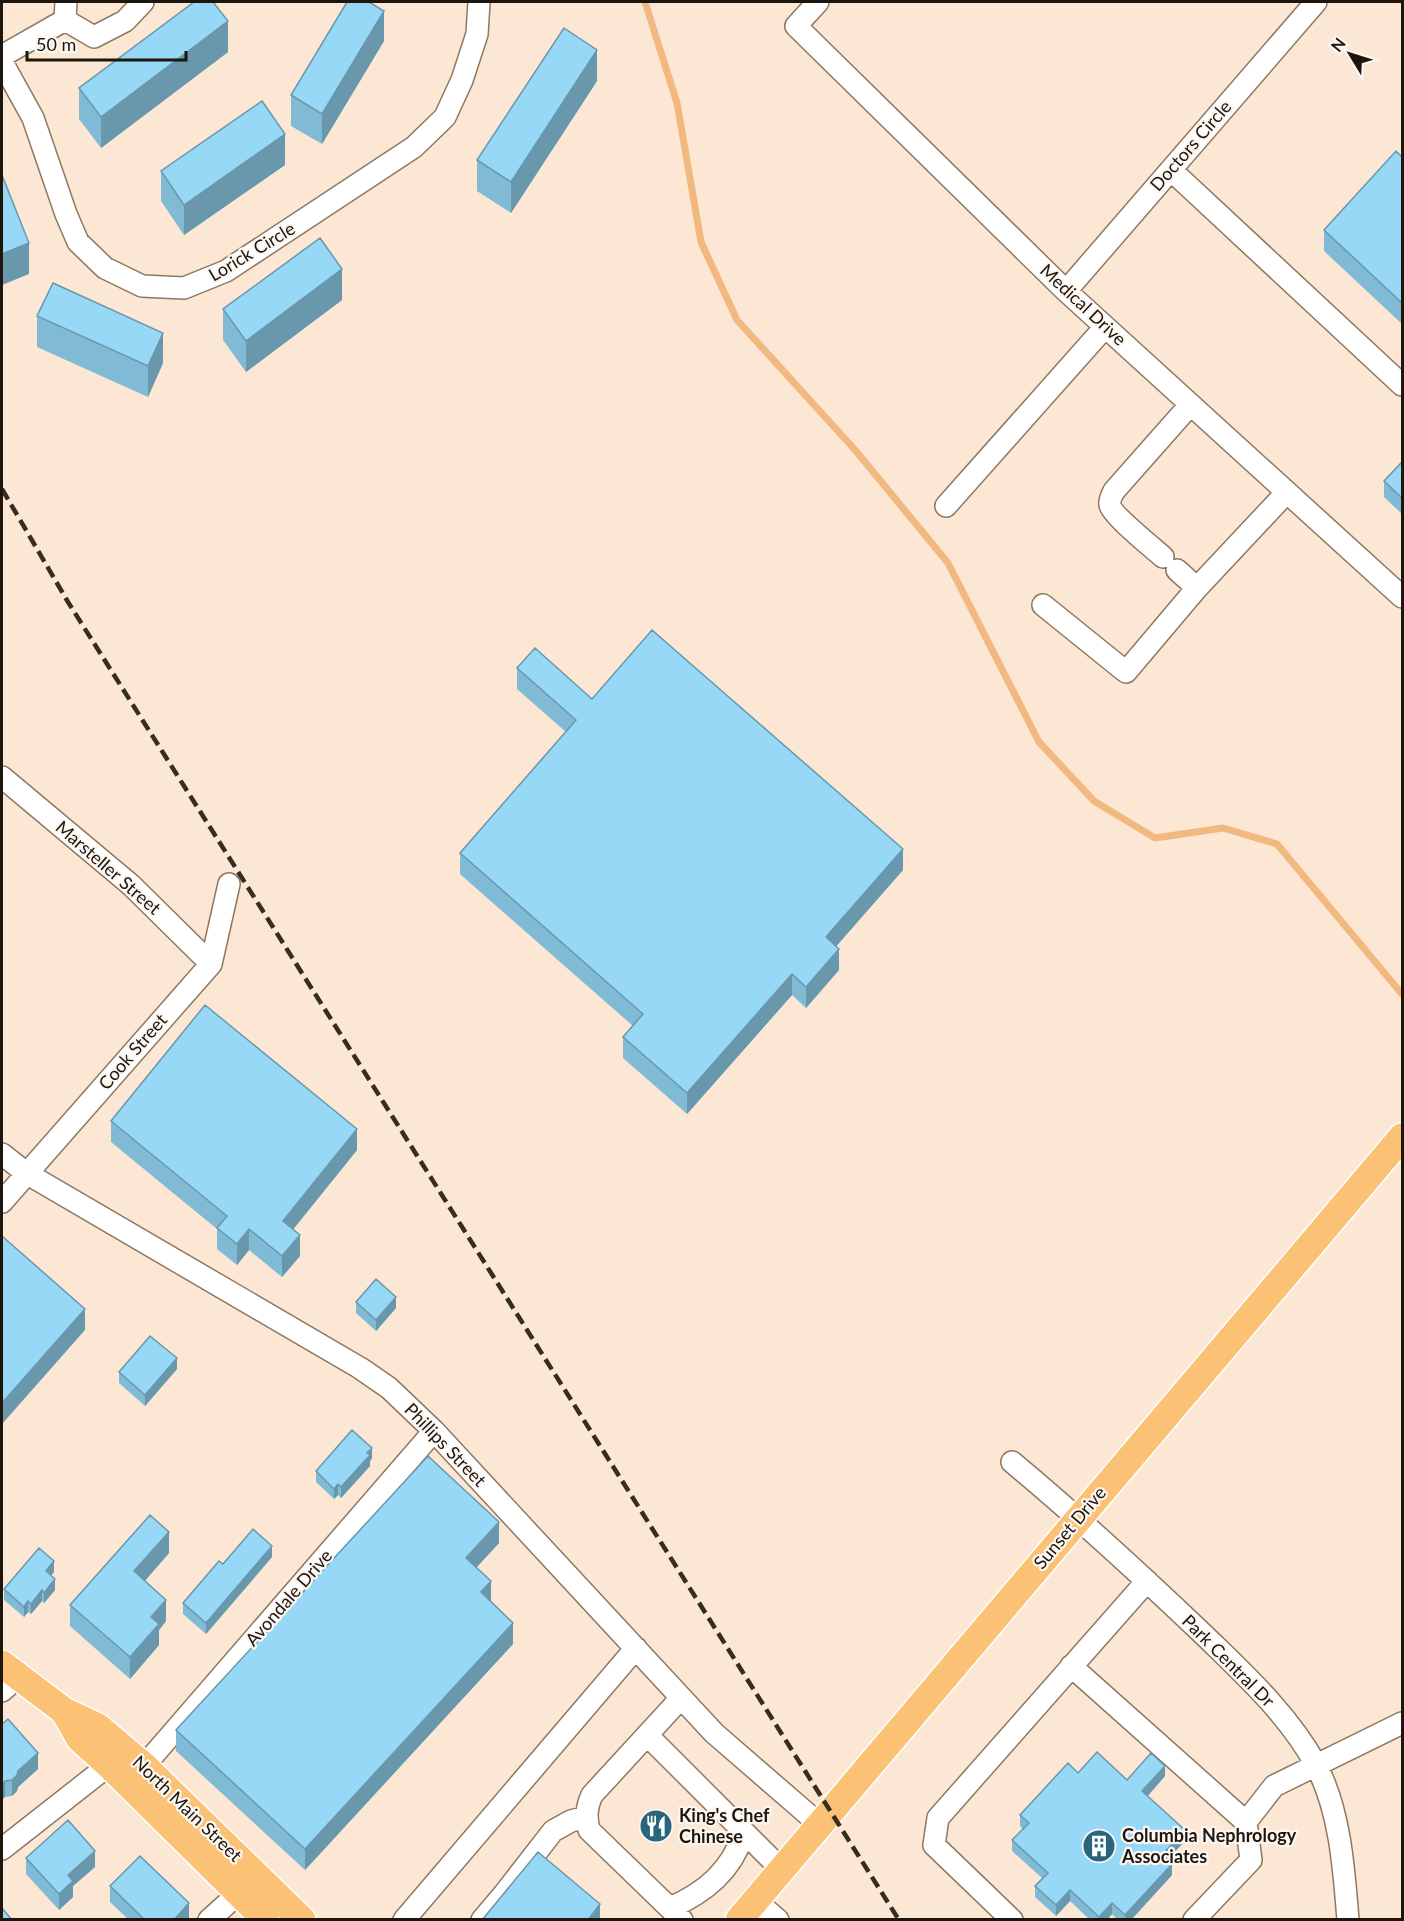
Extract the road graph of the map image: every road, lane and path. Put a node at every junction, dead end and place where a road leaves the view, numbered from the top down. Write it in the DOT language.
graph roads {
  1 [pos="143,2"];
  2 [pos="479,2"];
  3 [pos="818,2"];
  4 [pos="1316,2"];
  5 [pos="65,11"];
  6 [pos="2,56"];
  7 [pos="2,62"];
  8 [pos="1171,170"];
  9 [pos="1066,291"];
  10 [pos="1105,327"];
  11 [pos="1402,386"];
  12 [pos="1190,405"];
  13 [pos="1287,492"];
  14 [pos="946,506"];
  15 [pos="1197,588"];
  16 [pos="1402,597"];
  17 [pos="1043,604"];
  18 [pos="2,777"];
  19 [pos="229,884"];
  20 [pos="211,963"];
  21 [pos="1402,1137"];
  22 [pos="2,1154"];
  23 [pos="26,1173"];
  24 [pos="2,1202"];
  25 [pos="434,1431"];
  26 [pos="1012,1461"];
  27 [pos="1079,1518"];
  28 [pos="1148,1581"];
  29 [pos="636,1648"];
  30 [pos="1071,1666"];
  31 [pos="7,1677"];
  32 [pos="681,1698"];
  33 [pos="64,1711"];
  34 [pos="1402,1724"];
  35 [pos="647,1735"];
  36 [pos="109,1765"];
  37 [pos="144,1766"];
  38 [pos="1316,1766"];
  39 [pos="586,1816"];
  40 [pos="1246,1822"];
  41 [pos="819,1824"];
  42 [pos="744,1833"];
  43 [pos="2,1849"];
  44 [pos="781,1869"];
  45 [pos="239,1893"];
  46 [pos="747,1910"];
  47 [pos="676,1914"];
  48 [pos="209,1920"];
  49 [pos="266,1920"];
  50 [pos="302,1920"];
  51 [pos="404,1920"];
  52 [pos="482,1920"];
  53 [pos="778,1920"];
  54 [pos="1012,1920"];
  55 [pos="1194,1920"];
  56 [pos="1348,1920"];
  1 -- 5 [label="street"];
  2 -- 7 [label="street, Lorick Circle"];
  3 -- 9 [label="street, Medical Drive"];
  4 -- 8 [label="street, Doctors Circle"];
  5 -- 6 [label="street"];
  8 -- 9 [label="street, Doctors Circle"];
  8 -- 11 [label="street"];
  9 -- 10 [label="street, Medical Drive"];
  10 -- 12 [label="street, Medical Drive"];
  10 -- 14 [label="street"];
  12 -- 13 [label="street, Medical Drive"];
  12 -- 15 [label="street"];
  13 -- 15 [label="street"];
  13 -- 16 [label="street, Medical Drive"];
  15 -- 17 [label="street"];
  18 -- 20 [label="street, Marsteller Street"];
  19 -- 20 [label="street, Cook Street"];
  20 -- 23 [label="street, Cook Street"];
  21 -- 27 [label="main road, Sunset Drive"];
  22 -- 23 [label="street, Phillips Street"];
  23 -- 24 [label="street, Cook Street"];
  23 -- 25 [label="street, Phillips Street"];
  25 -- 29 [label="street, Phillips Street"];
  25 -- 37 [label="street, Avondale Drive"];
  26 -- 27 [label="street, Park Central Dr"];
  27 -- 28 [label="street, Park Central Dr"];
  27 -- 41 [label="main road, Sunset Drive"];
  28 -- 30 [label="street"];
  28 -- 38 [label="street, Park Central Dr"];
  29 -- 32 [label="street, Phillips Street"];
  29 -- 51 [label="street"];
  30 -- 40 [label="street"];
  30 -- 54 [label="street"];
  31 -- 33 [label="main road, North Main Street"];
  32 -- 35 [label="street"];
  32 -- 41 [label="street, Phillips Street"];
  33 -- 36 [label="main road, North Main Street"];
  33 -- 37 [label="main road, North Main Street"];
  34 -- 38 [label="street"];
  35 -- 39 [label="street"];
  35 -- 42 [label="street"];
  36 -- 43 [label="street"];
  36 -- 45 [label="main road, North Main Street"];
  37 -- 50 [label="main road, North Main Street"];
  38 -- 40 [label="street"];
  38 -- 56 [label="street, Park Central Dr"];
  39 -- 47 [label="street"];
  39 -- 52 [label="street"];
  40 -- 55 [label="street"];
  41 -- 44 [label="main road, Sunset Drive"];
  42 -- 44 [label="street"];
  42 -- 47 [label="street"];
  44 -- 46 [label="main road, Sunset Drive"];
  45 -- 48 [label="street"];
  45 -- 49 [label="main road, North Main Street"];
  46 -- 53 [label="street"];
}
